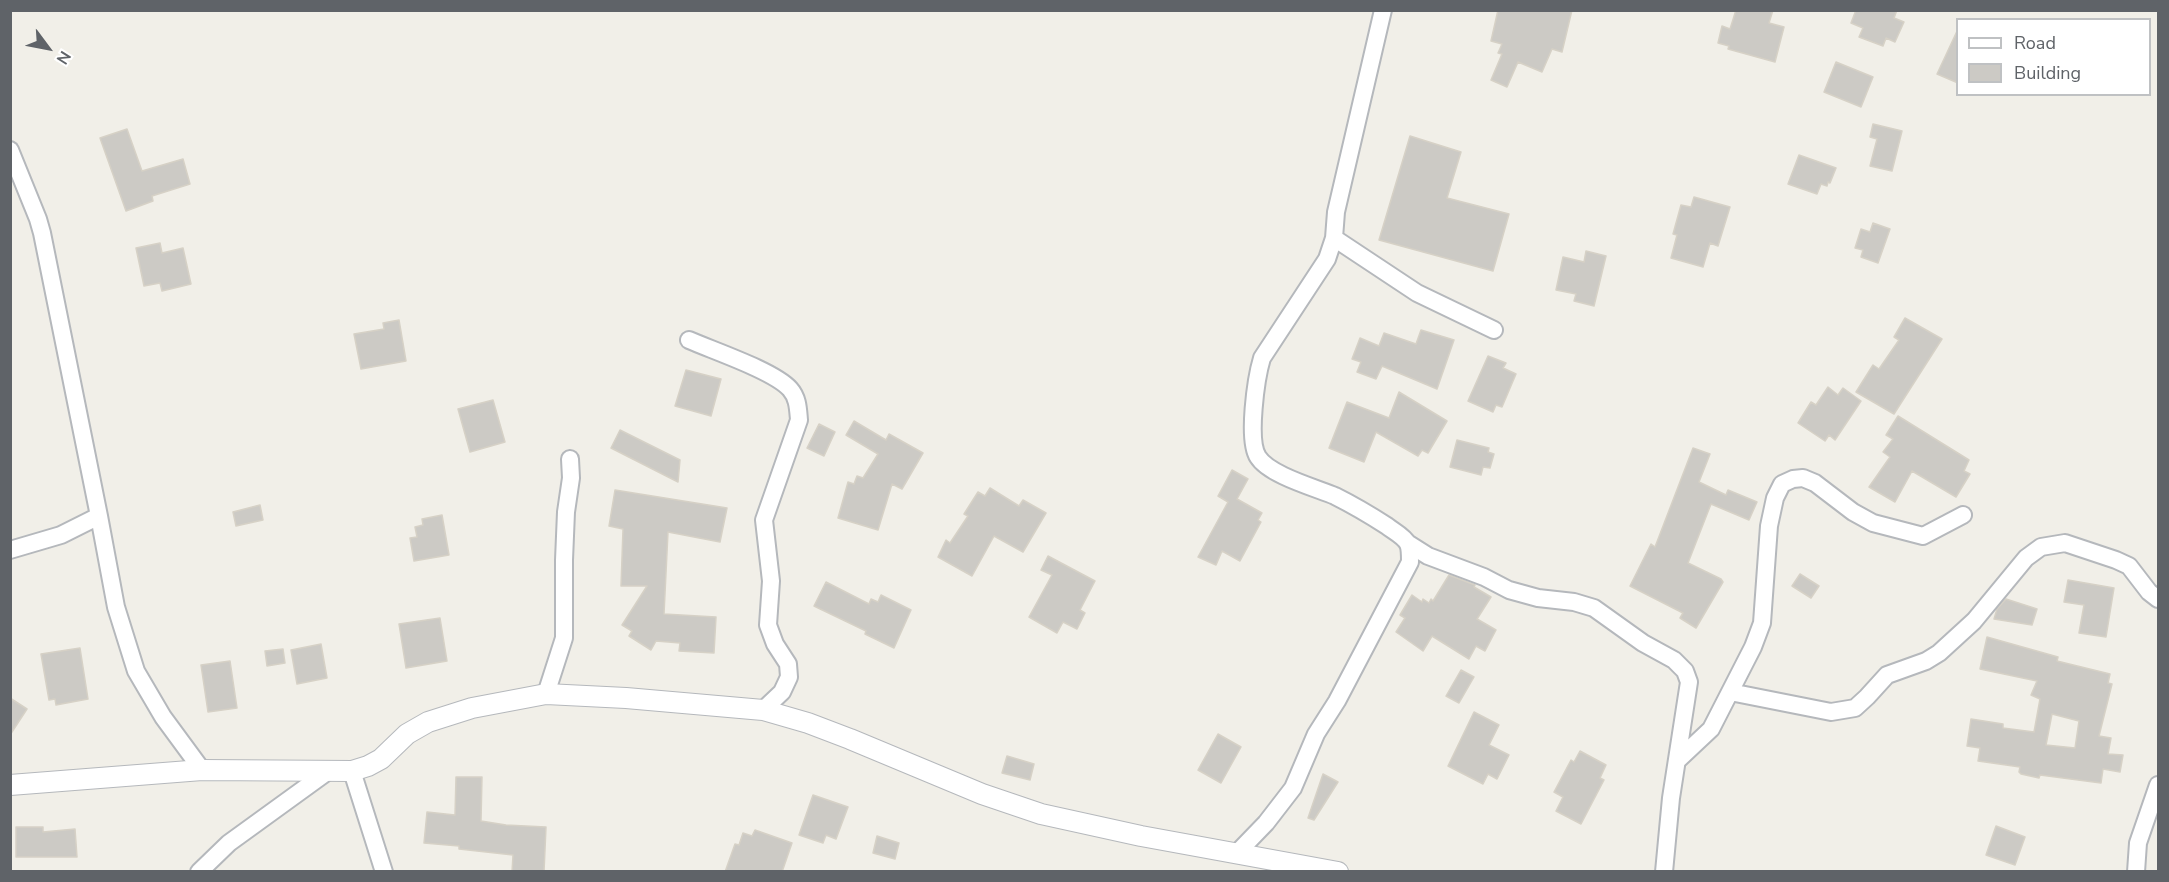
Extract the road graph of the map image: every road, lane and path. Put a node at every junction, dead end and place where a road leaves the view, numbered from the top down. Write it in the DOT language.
graph roads {
  1 [pos="1383,10"];
  2 [pos="10,150"];
  3 [pos="1334,238"];
  4 [pos="1494,330"];
  5 [pos="689,340"];
  6 [pos="570,459"];
  7 [pos="1963,514"];
  8 [pos="99,516"];
  9 [pos="1408,544"];
  10 [pos="10,550"];
  11 [pos="2158,599"];
  12 [pos="1730,692"];
  13 [pos="546,694"];
  14 [pos="763,710"];
  15 [pos="1678,759"];
  16 [pos="202,770"];
  17 [pos="352,771"];
  18 [pos="327,772"];
  19 [pos="10,785"];
  20 [pos="2157,794"];
  21 [pos="1237,853"];
  22 [pos="199,872"];
  23 [pos="384,872"];
  24 [pos="1338,872"];
  25 [pos="1664,872"];
  26 [pos="2136,872"];
  1 -- 3 [label="street"];
  2 -- 8 [label="street"];
  3 -- 4 [label="street"];
  3 -- 9 [label="street"];
  5 -- 14 [label="street"];
  6 -- 13 [label="street"];
  7 -- 12 [label="street"];
  8 -- 10 [label="street"];
  8 -- 16 [label="street"];
  9 -- 15 [label="street"];
  9 -- 21 [label="street"];
  11 -- 12 [label="street"];
  12 -- 15 [label="street"];
  13 -- 14 [label="street"];
  13 -- 17 [label="street"];
  14 -- 21 [label="street"];
  15 -- 25 [label="street"];
  16 -- 18 [label="street"];
  16 -- 19 [label="street"];
  17 -- 18 [label="street"];
  17 -- 23 [label="street"];
  18 -- 22 [label="street"];
  20 -- 26 [label="street"];
  21 -- 24 [label="street"];
}
